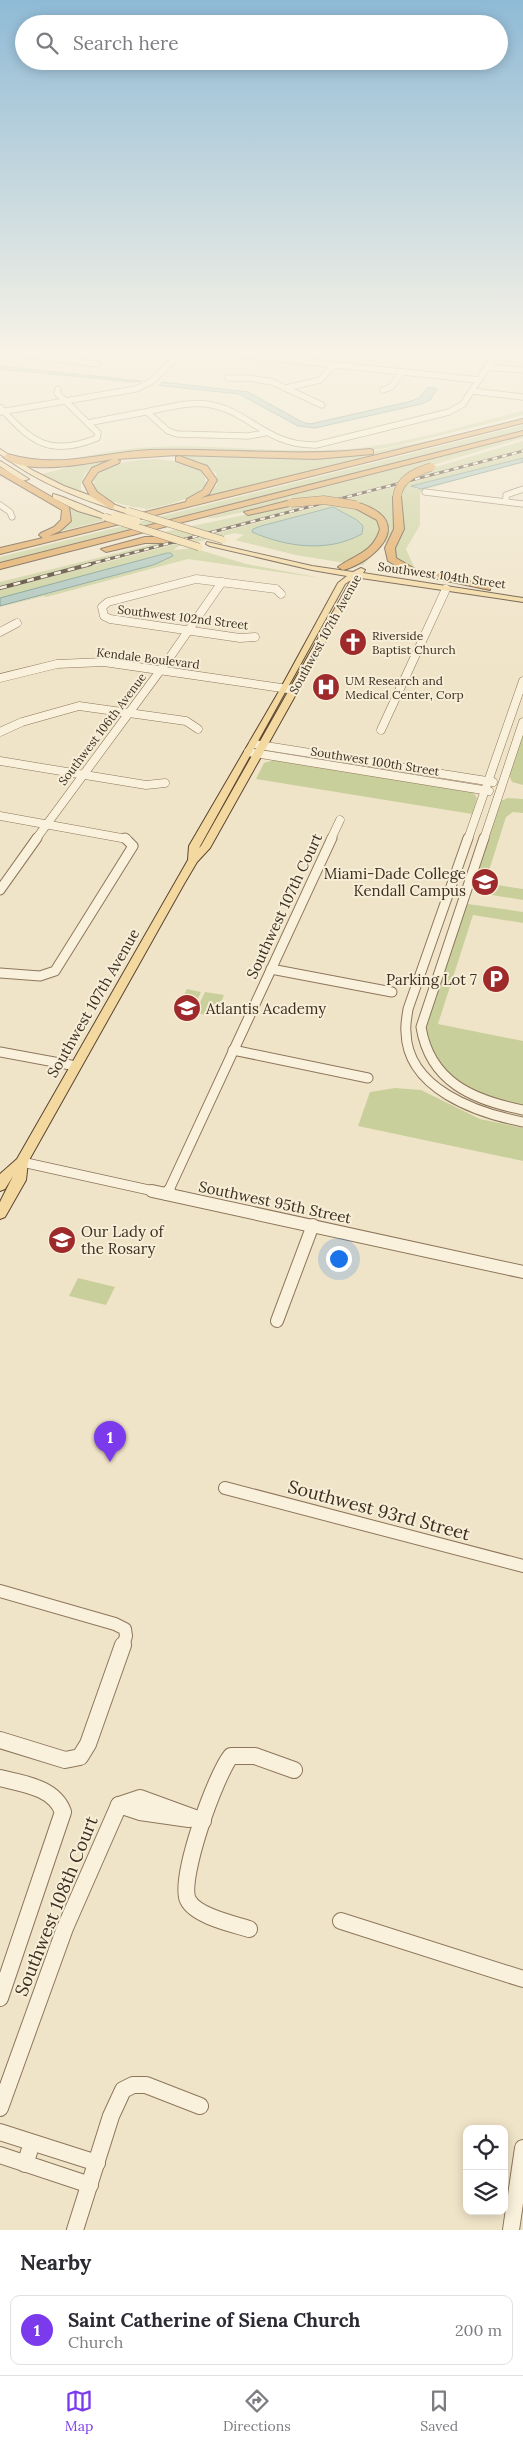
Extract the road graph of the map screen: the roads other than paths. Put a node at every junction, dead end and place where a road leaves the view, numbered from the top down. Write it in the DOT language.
graph roads {
  1 [pos="124,456"];
  2 [pos="384,456"];
  3 [pos="432,456"];
  4 [pos="468,456"];
  5 [pos="2,457"];
  6 [pos="70,463"];
  7 [pos="0,470"];
  8 [pos="33,479"];
  9 [pos="523,489"];
  10 [pos="425,492"];
  11 [pos="56,496"];
  12 [pos="506,502"];
  13 [pos="523,504"];
  14 [pos="0,505"];
  15 [pos="111,506"];
  16 [pos="154,514"];
  17 [pos="12,517"];
  18 [pos="178,540"];
  19 [pos="392,543"];
  20 [pos="20,546"];
  21 [pos="72,547"];
  22 [pos="0,551"];
  23 [pos="258,563"];
  24 [pos="0,566"];
  25 [pos="343,567"];
  26 [pos="0,575"];
  27 [pos="356,575"];
  28 [pos="222,582"];
  29 [pos="342,583"];
  30 [pos="447,586"];
  31 [pos="487,588"];
  32 [pos="523,593"];
  33 [pos="281,594"];
  34 [pos="523,600"];
  35 [pos="18,623"];
  36 [pos="189,630"];
  37 [pos="0,632"];
  38 [pos="255,637"];
  39 [pos="161,670"];
  40 [pos="0,678"];
  41 [pos="523,681"];
  42 [pos="284,688"];
  43 [pos="295,690"];
  44 [pos="278,709"];
  45 [pos="131,713"];
  46 [pos="523,722"];
  47 [pos="198,729"];
  48 [pos="382,730"];
  49 [pos="0,732"];
  50 [pos="255,749"];
  51 [pos="0,761"];
  52 [pos="82,774"];
  53 [pos="165,782"];
  54 [pos="486,786"];
  55 [pos="500,788"];
  56 [pos="0,816"];
  57 [pos="340,820"];
  58 [pos="46,824"];
  59 [pos="0,890"];
  60 [pos="271,969"];
  61 [pos="0,973"];
  62 [pos="392,992"];
  63 [pos="233,1050"];
  64 [pos="0,1052"];
  65 [pos="76,1066"];
  66 [pos="368,1078"];
  67 [pos="523,1110"];
  68 [pos="523,1122"];
  69 [pos="22,1162"];
  70 [pos="0,1186"];
  71 [pos="167,1194"];
  72 [pos="0,1214"];
  73 [pos="313,1225"];
  74 [pos="523,1272"];
  75 [pos="277,1320"];
  76 [pos="225,1488"];
  77 [pos="523,1566"];
  78 [pos="0,1592"];
  79 [pos="0,1740"];
  80 [pos="294,1770"];
  81 [pos="1,1780"];
  82 [pos="203,1821"];
  83 [pos="341,1921"];
  84 [pos="249,1930"];
  85 [pos="523,1979"];
  86 [pos="0,1998"];
  87 [pos="200,2106"];
  88 [pos="0,2108"];
  89 [pos="0,2132"];
  90 [pos="32,2143"];
  91 [pos="523,2148"];
  92 [pos="0,2155"];
  93 [pos="97,2163"];
  94 [pos="25,2164"];
  95 [pos="90,2185"];
  96 [pos="76,2230"];
  97 [pos="511,2230"];
  1 -- 6 [label="highway"];
  2 -- 16 [label="highway"];
  3 -- 21 [label="highway"];
  4 -- 19 [label="highway, bridge"];
  5 -- 6 [label="highway"];
  5 -- 8 [label="main road"];
  6 -- 8 [label="highway"];
  7 -- 20 [label="highway"];
  8 -- 11 [label="main road"];
  8 -- 15 [label="main road, Southwest 104th Street"];
  9 -- 12 [label="street"];
  10 -- 12 [label="street"];
  11 -- 18 [label="main road, bridge"];
  11 -- 27 [label="main road, bridge"];
  12 -- 13 [label="street"];
  14 -- 17 [label="street"];
  15 -- 16 [label="highway"];
  15 -- 25 [label="main road, Southwest 104th Street, bridge"];
  16 -- 20 [label="highway"];
  18 -- 23 [label="main road, bridge"];
  18 -- 26 [label="highway, bridge"];
  19 -- 27 [label="highway"];
  19 -- 31 [label="highway"];
  20 -- 22 [label="highway"];
  21 -- 24 [label="highway"];
  21 -- 25 [label="highway, bridge"];
  23 -- 27 [label="main road"];
  23 -- 29 [label="main road"];
  25 -- 27 [label="main road, Southwest 104th Street"];
  27 -- 29 [label="main road, Southwest 107th Avenue"];
  27 -- 30 [label="main road"];
  27 -- 43 [label="main road, Southwest 107th Avenue"];
  28 -- 33 [label="street"];
  28 -- 36 [label="street, Southwest 106th Avenue"];
  28 -- 36 [label="street, Southwest 102nd Street"];
  29 -- 42 [label="main road, Southwest 107th Avenue"];
  30 -- 31 [label="main road, Southwest 104th Street"];
  30 -- 34 [label="main road, Southwest 104th Street"];
  30 -- 48 [label="street"];
  31 -- 32 [label="main road, Southwest 104th Street"];
  35 -- 37 [label="street"];
  36 -- 38 [label="street, Southwest 102nd Street"];
  36 -- 39 [label="street, Southwest 106th Avenue"];
  39 -- 40 [label="street, Kendale Boulevard"];
  39 -- 42 [label="street, Kendale Boulevard"];
  39 -- 45 [label="street, Southwest 106th Avenue"];
  41 -- 54 [label="street"];
  42 -- 43 [label="street, Kendale Boulevard"];
  42 -- 44 [label="main road, Southwest 107th Avenue"];
  43 -- 44 [label="main road, Southwest 107th Avenue"];
  44 -- 50 [label="main road, Southwest 107th Avenue"];
  45 -- 47 [label="street"];
  45 -- 49 [label="street"];
  45 -- 52 [label="street, Southwest 106th Avenue"];
  46 -- 55 [label="street"];
  50 -- 54 [label="street, Southwest 100th Street"];
  50 -- 65 [label="main road, Southwest 107th Avenue"];
  51 -- 52 [label="street"];
  52 -- 53 [label="street"];
  52 -- 58 [label="street, Southwest 106th Avenue"];
  54 -- 55 [label="street, Southwest 100th Street"];
  54 -- 68 [label="street"];
  55 -- 67 [label="street"];
  56 -- 58 [label="street"];
  57 -- 60 [label="street, Southwest 107th Court"];
  58 -- 59 [label="street, Southwest 106th Avenue"];
  58 -- 61 [label="street"];
  60 -- 62 [label="street"];
  60 -- 63 [label="street, Southwest 107th Court"];
  63 -- 66 [label="street"];
  63 -- 71 [label="street, Southwest 107th Court"];
  64 -- 65 [label="street"];
  65 -- 69 [label="main road, Southwest 107th Avenue"];
  69 -- 70 [label="main road, Southwest 107th Avenue"];
  69 -- 71 [label="street, Southwest 95th Street"];
  69 -- 72 [label="main road, Southwest 107th Avenue"];
  71 -- 73 [label="street, Southwest 95th Street"];
  73 -- 74 [label="street, Southwest 95th Street"];
  73 -- 75 [label="street"];
  76 -- 77 [label="street, Southwest 93rd Street"];
  78 -- 79 [label="street"];
  80 -- 82 [label="street"];
  81 -- 86 [label="street"];
  82 -- 84 [label="street"];
  82 -- 88 [label="street, Southwest 108th Court"];
  83 -- 85 [label="street"];
  87 -- 93 [label="street"];
  89 -- 90 [label="street"];
  90 -- 93 [label="street"];
  90 -- 94 [label="street"];
  91 -- 97 [label="street"];
  92 -- 94 [label="street"];
  93 -- 95 [label="street"];
  94 -- 95 [label="street"];
  95 -- 96 [label="street"];
}
